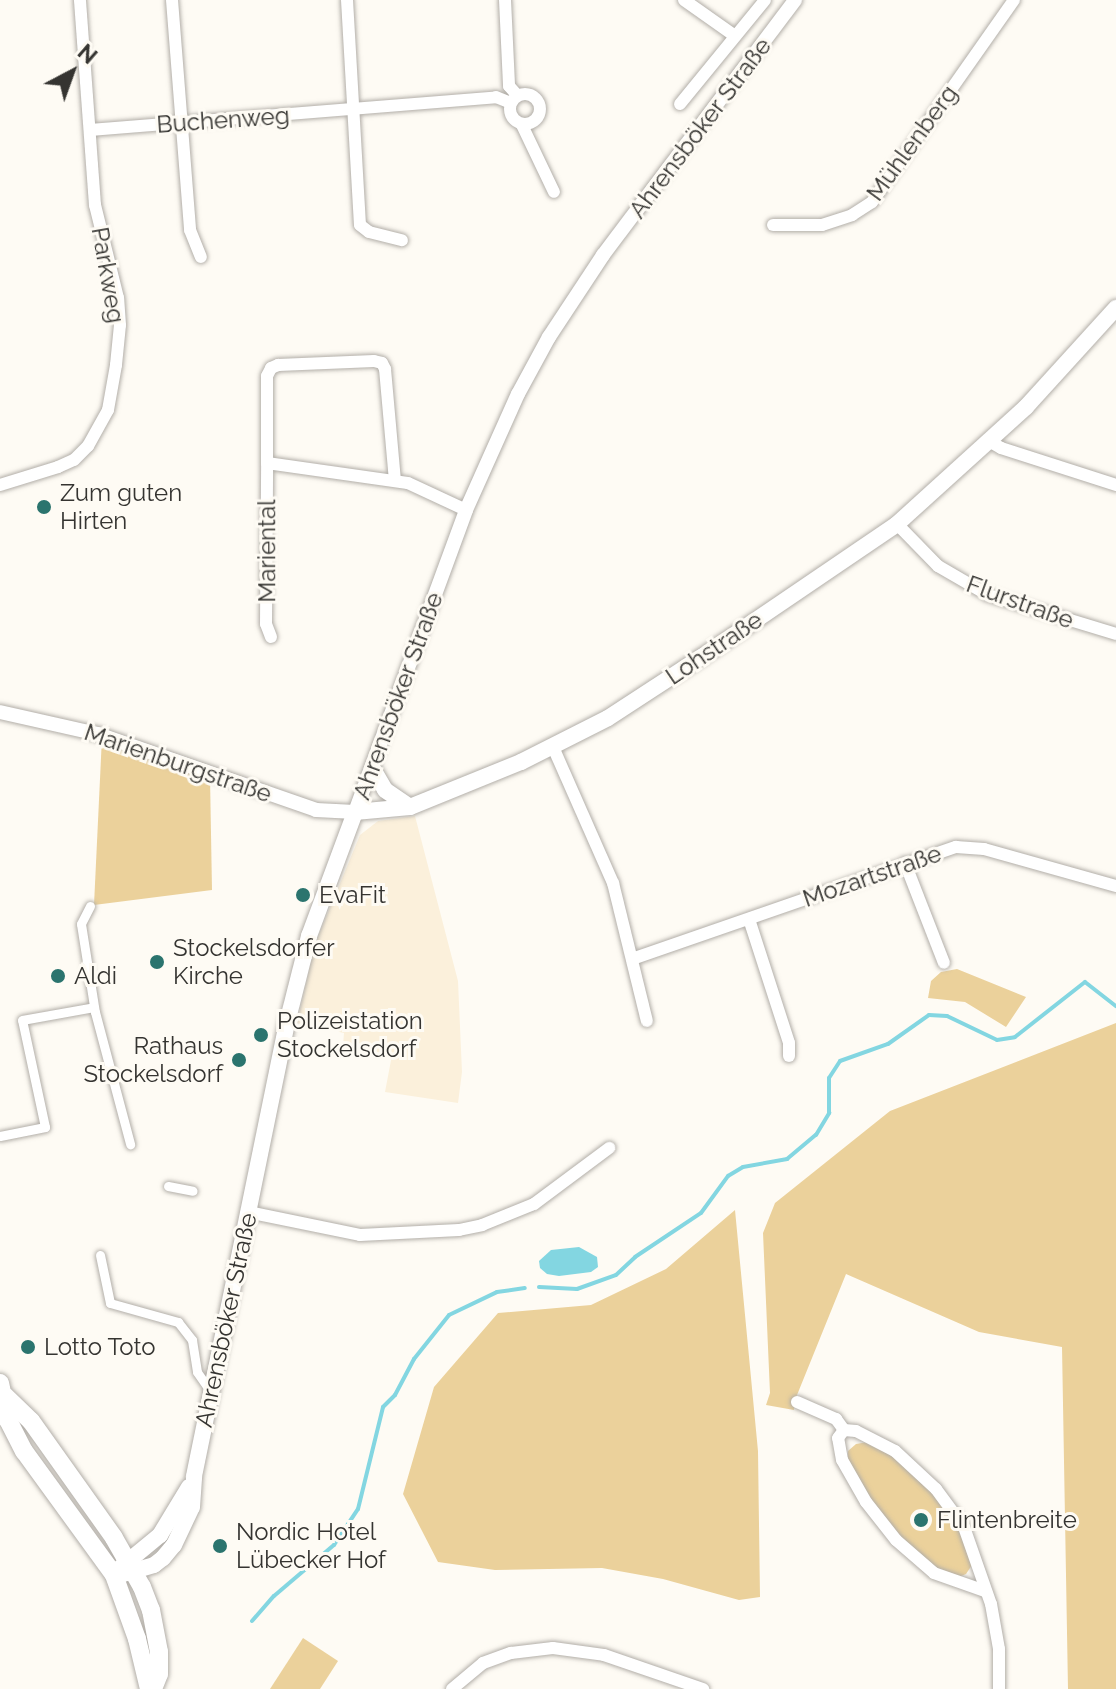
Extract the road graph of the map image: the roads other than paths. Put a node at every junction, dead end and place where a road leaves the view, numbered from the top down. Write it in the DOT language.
graph roads {
  1 [pos="80,0"];
  2 [pos="172,0"];
  3 [pos="347,0"];
  4 [pos="505,0"];
  5 [pos="684,0"];
  6 [pos="765,0"];
  7 [pos="795,0"];
  8 [pos="1014,0"];
  9 [pos="735,36"];
  10 [pos="514,99"];
  11 [pos="680,104"];
  12 [pos="355,110"];
  13 [pos="181,123"];
  14 [pos="522,125"];
  15 [pos="90,130"];
  16 [pos="554,192"];
  17 [pos="773,225"];
  18 [pos="402,240"];
  19 [pos="201,257"];
  20 [pos="1116,308"];
  21 [pos="989,441"];
  22 [pos="267,463"];
  23 [pos="395,480"];
  24 [pos="0,485"];
  25 [pos="1116,485"];
  26 [pos="466,510"];
  27 [pos="897,524"];
  28 [pos="1116,634"];
  29 [pos="271,637"];
  30 [pos="0,712"];
  31 [pos="553,747"];
  32 [pos="373,769"];
  33 [pos="410,807"];
  34 [pos="355,812"];
  35 [pos="905,863"];
  36 [pos="1116,886"];
  37 [pos="90,906"];
  38 [pos="749,919"];
  39 [pos="632,959"];
  40 [pos="944,963"];
  41 [pos="94,1007"];
  42 [pos="647,1021"];
  43 [pos="789,1056"];
  44 [pos="0,1136"];
  45 [pos="130,1144"];
  46 [pos="609,1148"];
  47 [pos="168,1186"];
  48 [pos="193,1191"];
  49 [pos="248,1212"];
  50 [pos="100,1255"];
  51 [pos="2,1390"];
  52 [pos="211,1392"];
  53 [pos="797,1402"];
  54 [pos="844,1430"];
  55 [pos="130,1566"];
  56 [pos="114,1575"];
  57 [pos="985,1591"];
  58 [pos="151,1689"];
  59 [pos="452,1689"];
  60 [pos="703,1689"];
  61 [pos="999,1689"];
  1 -- 15 [label="street, Parkweg"];
  2 -- 13 [label="street"];
  3 -- 12 [label="street"];
  4 -- 10 [label="street"];
  5 -- 9 [label="street"];
  6 -- 9 [label="street, Ahrensböker Straße"];
  7 -- 26 [label="street, Ahrensböker Straße"];
  8 -- 17 [label="street, Mühlenberg"];
  9 -- 11 [label="street, Ahrensböker Straße"];
  10 -- 12 [label="street, Buchenweg"];
  10 -- 14 [label="street"];
  10 -- 14 [label="street"];
  12 -- 13 [label="street, Buchenweg"];
  12 -- 18 [label="street"];
  13 -- 15 [label="street, Buchenweg"];
  13 -- 19 [label="street"];
  14 -- 16 [label="street"];
  15 -- 24 [label="street, Parkweg"];
  20 -- 21 [label="main road, Lohstraße"];
  21 -- 25 [label="street"];
  21 -- 27 [label="main road, Lohstraße"];
  22 -- 23 [label="street, Mariental"];
  22 -- 23 [label="street, Mariental"];
  22 -- 29 [label="street, Mariental"];
  23 -- 26 [label="street, Mariental"];
  26 -- 32 [label="street, Ahrensböker Straße"];
  27 -- 28 [label="street, Flurstraße"];
  27 -- 31 [label="main road, Lohstraße"];
  30 -- 34 [label="street, Marienburgstraße"];
  31 -- 33 [label="main road, Lohstraße"];
  31 -- 39 [label="street"];
  32 -- 33 [label="main road"];
  32 -- 34 [label="street, Ahrensböker Straße"];
  33 -- 34 [label="main road, Lohstraße"];
  34 -- 49 [label="main road, Ahrensböker Straße"];
  35 -- 36 [label="street, Mozartstraße"];
  35 -- 38 [label="street, Mozartstraße"];
  35 -- 40 [label="street"];
  37 -- 41 [label="street"];
  38 -- 39 [label="street, Mozartstraße"];
  38 -- 43 [label="street"];
  39 -- 42 [label="street"];
  41 -- 44 [label="street"];
  41 -- 45 [label="street"];
  46 -- 49 [label="street"];
  47 -- 48 [label="street"];
  49 -- 52 [label="main road, Ahrensböker Straße"];
  50 -- 52 [label="street"];
  51 -- 55 [label="main road"];
  51 -- 56 [label="main road"];
  52 -- 55 [label="main road, Ahrensböker Straße"];
  53 -- 54 [label="street"];
  54 -- 57 [label="street"];
  54 -- 57 [label="street"];
  55 -- 56 [label="main road, Ahrensböker Straße"];
  55 -- 58 [label="main road"];
  56 -- 58 [label="main road"];
  57 -- 61 [label="street"];
  59 -- 60 [label="street"];
}
